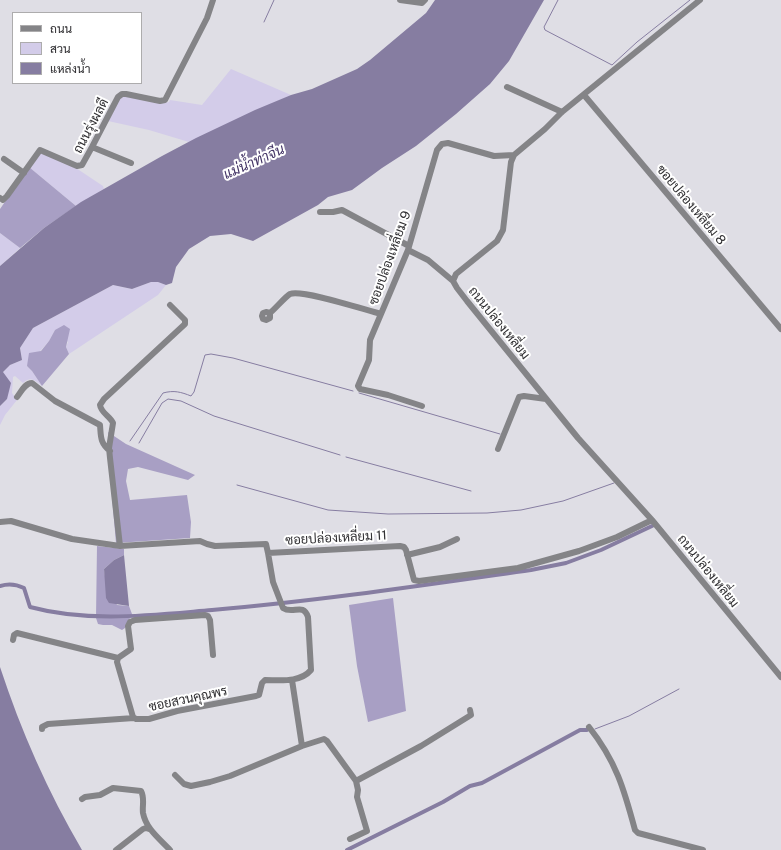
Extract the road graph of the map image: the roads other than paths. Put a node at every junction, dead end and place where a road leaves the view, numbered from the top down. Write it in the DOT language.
graph roads {
  1 [pos="213,0"];
  2 [pos="400,0"];
  3 [pos="425,0"];
  4 [pos="700,0"];
  5 [pos="507,87"];
  6 [pos="584,95"];
  7 [pos="562,112"];
  8 [pos="92,147"];
  9 [pos="514,155"];
  10 [pos="4,159"];
  11 [pos="131,163"];
  12 [pos="24,173"];
  13 [pos="2,199"];
  14 [pos="0,206"];
  15 [pos="320,212"];
  16 [pos="408,248"];
  17 [pos="453,281"];
  18 [pos="170,305"];
  19 [pos="270,313"];
  20 [pos="381,314"];
  21 [pos="781,329"];
  22 [pos="17,397"];
  23 [pos="546,399"];
  24 [pos="422,406"];
  25 [pos="498,449"];
  26 [pos="110,451"];
  27 [pos="0,519"];
  28 [pos="652,520"];
  29 [pos="457,539"];
  30 [pos="120,546"];
  31 [pos="268,552"];
  32 [pos="407,555"];
  33 [pos="13,640"];
  34 [pos="213,655"];
  35 [pos="118,658"];
  36 [pos="781,677"];
  37 [pos="292,680"];
  38 [pos="470,710"];
  39 [pos="134,718"];
  40 [pos="589,727"];
  41 [pos="42,729"];
  42 [pos="302,746"];
  43 [pos="174,775"];
  44 [pos="356,781"];
  45 [pos="82,799"];
  46 [pos="149,829"];
  47 [pos="350,839"];
  48 [pos="674,847"];
  49 [pos="116,850"];
  50 [pos="170,850"];
  51 [pos="703,850"];
  1 -- 8 [label="street, ถนนรุ่งผลดี"];
  2 -- 3 [label="street"];
  4 -- 6 [label="street"];
  5 -- 7 [label="street"];
  6 -- 7 [label="street"];
  6 -- 21 [label="street, ซอยปล่องเหลี่ยม 8"];
  7 -- 9 [label="street"];
  8 -- 11 [label="street"];
  8 -- 12 [label="street, ถนนรุ่งผลดี"];
  9 -- 16 [label="street, ซอยปล่องเหลี่ยม 9"];
  9 -- 17 [label="street, ถนนปล่องเหลี่ยม"];
  10 -- 12 [label="street"];
  12 -- 13 [label="street, ถนนรุ่งผลดี"];
  13 -- 14 [label="street, ถนนรุ่งผลดี"];
  15 -- 16 [label="street"];
  16 -- 17 [label="street"];
  16 -- 20 [label="street, ซอยปล่องเหลี่ยม 9"];
  17 -- 23 [label="street, ถนนปล่องเหลี่ยม"];
  18 -- 26 [label="street"];
  19 -- 20 [label="street"];
  20 -- 24 [label="street, ซอยปล่องเหลี่ยม 9"];
  22 -- 26 [label="street"];
  23 -- 25 [label="street"];
  23 -- 28 [label="street, ถนนปล่องเหลี่ยม"];
  26 -- 30 [label="street"];
  27 -- 30 [label="street, ซอยปล่องเหลี่ยม 11"];
  28 -- 32 [label="street"];
  28 -- 36 [label="street, ถนนปล่องเหลี่ยม"];
  29 -- 32 [label="street"];
  30 -- 31 [label="street, ซอยปล่องเหลี่ยม 11"];
  31 -- 32 [label="street, ซอยปล่องเหลี่ยม 11"];
  31 -- 37 [label="street, ซอยสวนคุณพร"];
  33 -- 35 [label="street"];
  34 -- 35 [label="street"];
  35 -- 39 [label="street, ซอยสวนคุณพร"];
  37 -- 39 [label="street, ซอยสวนคุณพร"];
  37 -- 42 [label="street"];
  38 -- 44 [label="street"];
  39 -- 41 [label="street"];
  40 -- 48 [label="street"];
  42 -- 43 [label="street"];
  42 -- 44 [label="street"];
  44 -- 47 [label="street"];
  45 -- 46 [label="street"];
  46 -- 49 [label="street"];
  46 -- 50 [label="street"];
  48 -- 51 [label="street"];
}
